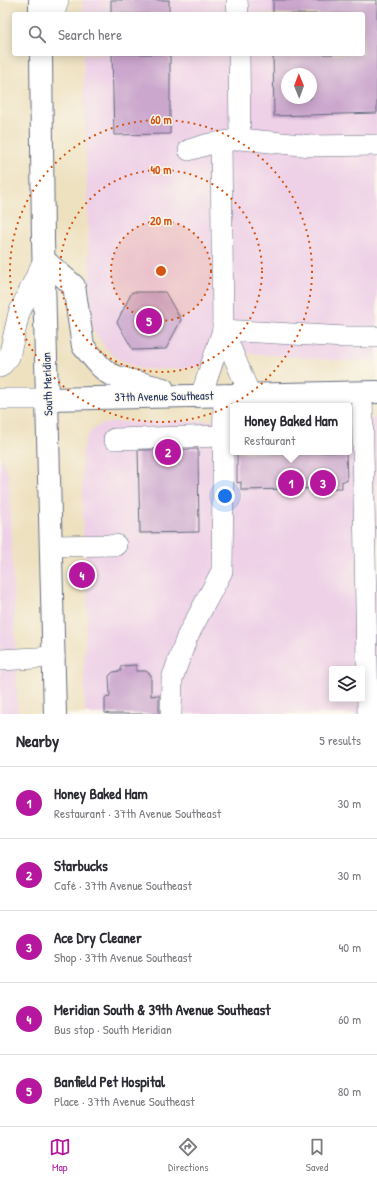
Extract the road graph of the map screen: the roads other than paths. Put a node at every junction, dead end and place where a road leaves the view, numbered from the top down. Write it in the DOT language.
graph roads {
  1 [pos="40,0"];
  2 [pos="58,0"];
  3 [pos="237,0"];
  4 [pos="40,12"];
  5 [pos="55,12"];
  6 [pos="238,12"];
  7 [pos="239,56"];
  8 [pos="42,58"];
  9 [pos="231,141"];
  10 [pos="377,146"];
  11 [pos="189,150"];
  12 [pos="44,260"];
  13 [pos="222,330"];
  14 [pos="377,337"];
  15 [pos="0,367"];
  16 [pos="369,393"];
  17 [pos="224,395"];
  18 [pos="250,395"];
  19 [pos="195,396"];
  20 [pos="48,399"];
  21 [pos="0,400"];
  22 [pos="223,436"];
  23 [pos="114,439"];
  24 [pos="370,444"];
  25 [pos="116,545"];
  26 [pos="51,546"];
  27 [pos="54,657"];
  28 [pos="0,660"];
  29 [pos="55,714"];
  30 [pos="172,714"];
  31 [pos="368,714"];
  1 -- 4 [label="main road"];
  2 -- 5 [label="street"];
  3 -- 6 [label="street"];
  7 -- 9 [label="street"];
  8 -- 12 [label="main road, South Meridian"];
  9 -- 10 [label="street"];
  9 -- 11 [label="street"];
  9 -- 13 [label="street"];
  12 -- 15 [label="street"];
  12 -- 19 [label="main road"];
  12 -- 20 [label="main road, South Meridian"];
  13 -- 14 [label="street"];
  13 -- 18 [label="street"];
  13 -- 19 [label="street"];
  16 -- 18 [label="main road, 37th Avenue Southeast"];
  16 -- 24 [label="street"];
  17 -- 18 [label="main road, 37th Avenue Southeast"];
  17 -- 19 [label="main road, 37th Avenue Southeast"];
  17 -- 22 [label="street"];
  19 -- 20 [label="main road, 37th Avenue Southeast"];
  20 -- 21 [label="street"];
  20 -- 26 [label="main road, South Meridian"];
  22 -- 23 [label="street"];
  22 -- 30 [label="street"];
  24 -- 31 [label="street"];
  25 -- 26 [label="street"];
  26 -- 27 [label="main road, South Meridian"];
  27 -- 28 [label="street"];
  27 -- 29 [label="main road, South Meridian"];
}
